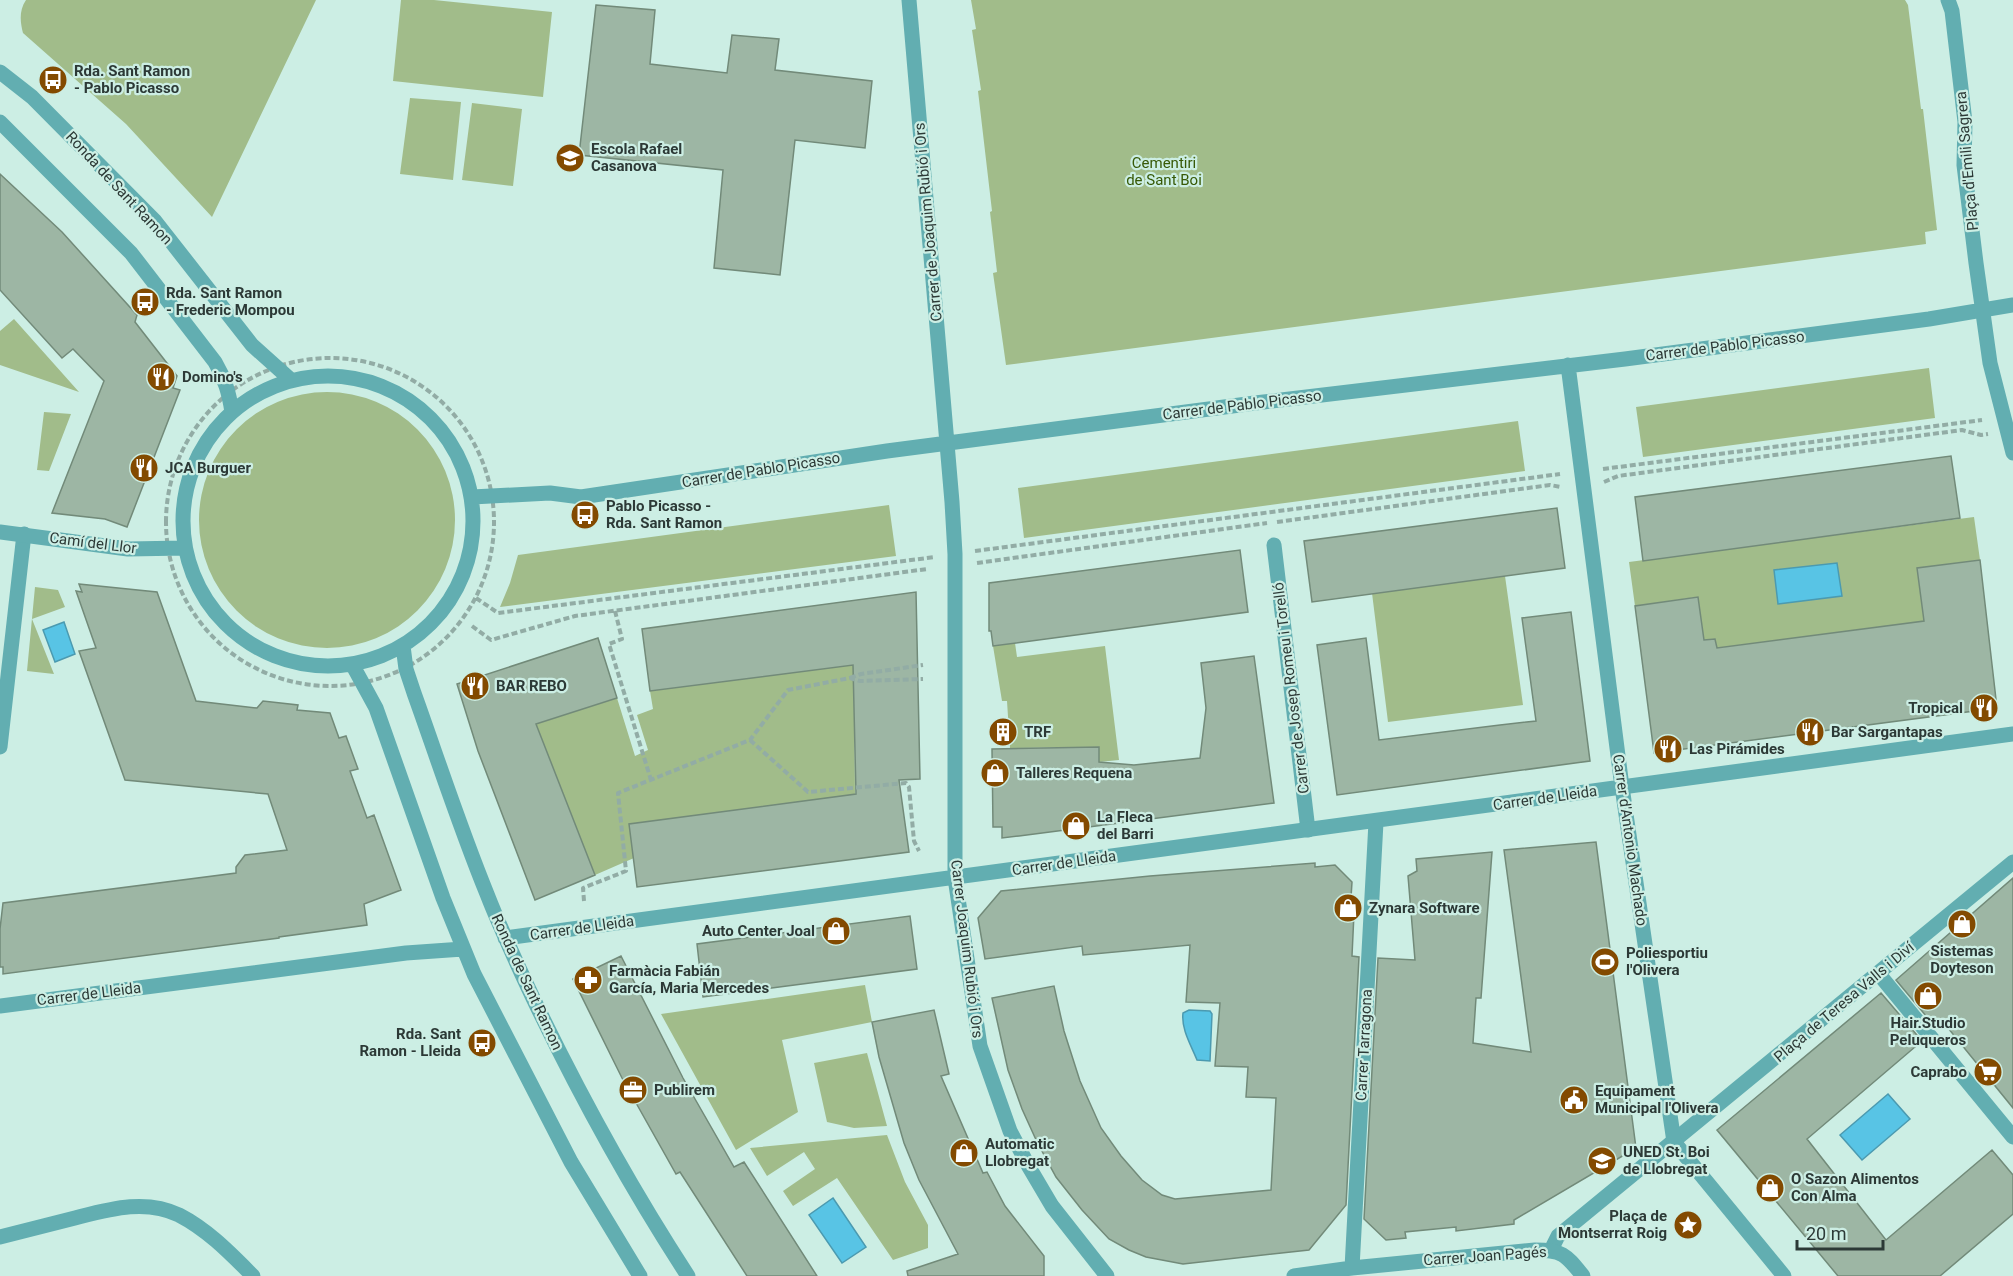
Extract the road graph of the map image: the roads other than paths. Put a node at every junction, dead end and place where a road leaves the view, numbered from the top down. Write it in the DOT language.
graph roads {
  1 [pos="909,0"];
  2 [pos="1950,5"];
  3 [pos="0,72"];
  4 [pos="0,122"];
  5 [pos="2013,305"];
  6 [pos="1983,310"];
  7 [pos="1568,365"];
  8 [pos="291,380"];
  9 [pos="232,412"];
  10 [pos="948,443"];
  11 [pos="2013,453"];
  12 [pos="472,497"];
  13 [pos="0,532"];
  14 [pos="24,534"];
  15 [pos="1274,545"];
  16 [pos="185,548"];
  17 [pos="403,645"];
  18 [pos="352,664"];
  19 [pos="2013,734"];
  20 [pos="0,747"];
  21 [pos="1622,787"];
  22 [pos="1376,822"];
  23 [pos="1308,830"];
  24 [pos="2013,862"];
  25 [pos="955,878"];
  26 [pos="505,938"];
  27 [pos="463,949"];
  28 [pos="1878,973"];
  29 [pos="0,1006"];
  30 [pos="2013,1137"];
  31 [pos="1674,1142"];
  32 [pos="0,1237"];
  33 [pos="1551,1250"];
  34 [pos="1352,1268"];
  35 [pos="253,1276"];
  36 [pos="640,1276"];
  37 [pos="688,1276"];
  38 [pos="1107,1276"];
  39 [pos="1294,1276"];
  40 [pos="1583,1276"];
  41 [pos="1784,1276"];
  1 -- 10 [label="street, Carrer de Joaquim Rubió i Ors"];
  2 -- 6 [label="street, Plaça d'Emili Sagrera"];
  3 -- 8 [label="street, Ronda de Sant Ramon"];
  4 -- 9 [label="street"];
  5 -- 6 [label="street, Carrer de Pablo Picasso"];
  6 -- 7 [label="street, Carrer de Pablo Picasso"];
  6 -- 11 [label="street, Plaça d'Emili Sagrera"];
  7 -- 10 [label="street, Carrer de Pablo Picasso"];
  7 -- 21 [label="street, Carrer d'Antonio Machado"];
  8 -- 9 [label="street"];
  8 -- 12 [label="street"];
  9 -- 16 [label="street"];
  10 -- 12 [label="street, Carrer de Pablo Picasso"];
  10 -- 25 [label="street, Carrer Joaquim Rubió i Ors"];
  12 -- 17 [label="street"];
  13 -- 14 [label="street, Camí del Llor"];
  14 -- 16 [label="street, Camí del Llor"];
  14 -- 20 [label="street"];
  15 -- 23 [label="street, Carrer de Josep Romeu i Torelló"];
  16 -- 18 [label="street"];
  17 -- 18 [label="street"];
  17 -- 26 [label="street, Ronda de Sant Ramon"];
  18 -- 27 [label="street"];
  19 -- 21 [label="street"];
  21 -- 22 [label="street, Carrer de Lleida"];
  21 -- 31 [label="street, Carrer d'Antonio Machado"];
  22 -- 23 [label="street, Carrer de Lleida"];
  22 -- 34 [label="street, Carrer Tarragona"];
  23 -- 25 [label="street, Carrer de Lleida"];
  24 -- 28 [label="street, Plaça de Teresa Valls i Diví"];
  25 -- 26 [label="street, Carrer de Lleida"];
  25 -- 38 [label="street, Carrer Joaquim Rubió i Ors"];
  26 -- 37 [label="street, Ronda de Sant Ramon"];
  27 -- 29 [label="street, Carrer de Lleida"];
  27 -- 36 [label="street"];
  28 -- 30 [label="street"];
  28 -- 31 [label="street, Plaça de Teresa Valls i Diví"];
  31 -- 33 [label="street"];
  31 -- 41 [label="street"];
  32 -- 35 [label="street"];
  33 -- 34 [label="street, Carrer Joan Pagés"];
  33 -- 40 [label="street, Carrer Joan Pagés"];
  34 -- 39 [label="street, Carrer Joan Pagés"];
}
